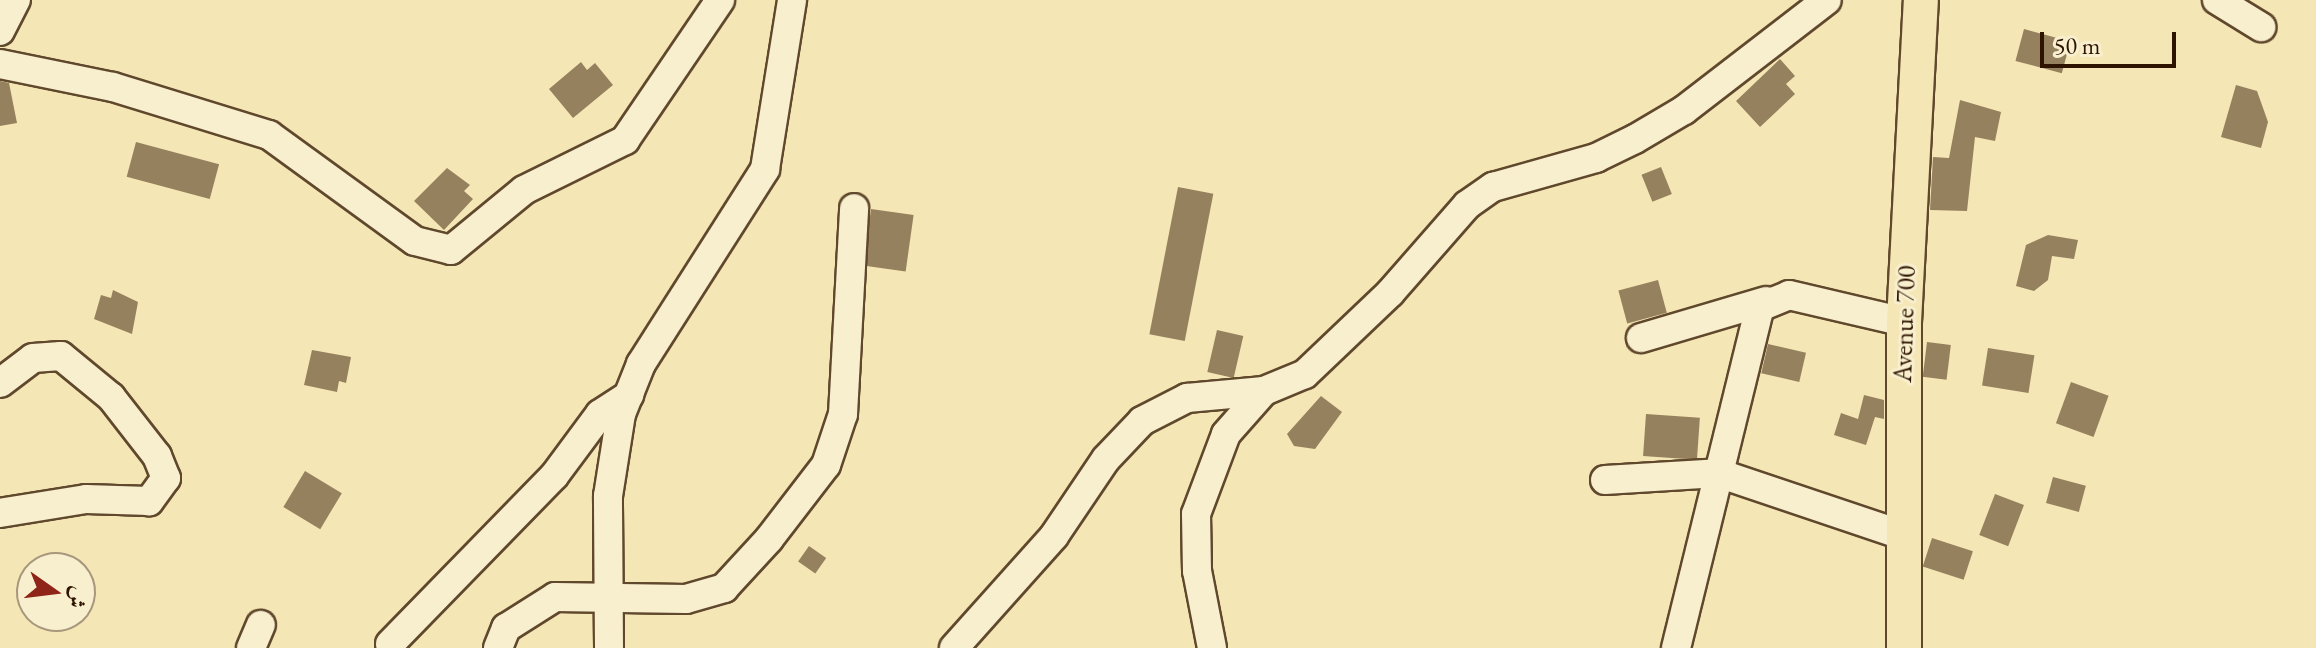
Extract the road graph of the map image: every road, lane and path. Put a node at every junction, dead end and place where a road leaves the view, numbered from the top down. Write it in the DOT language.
graph roads {
  1 [pos="16,0"];
  2 [pos="720,0"];
  3 [pos="792,0"];
  4 [pos="1827,0"];
  5 [pos="1921,0"];
  6 [pos="2217,0"];
  7 [pos="2261,27"];
  8 [pos="0,31"];
  9 [pos="0,64"];
  10 [pos="854,208"];
  11 [pos="1766,301"];
  12 [pos="1904,322"];
  13 [pos="1641,338"];
  14 [pos="0,383"];
  15 [pos="1264,391"];
  16 [pos="629,395"];
  17 [pos="1718,473"];
  18 [pos="1605,480"];
  19 [pos="0,513"];
  20 [pos="1902,535"];
  21 [pos="610,600"];
  22 [pos="390,644"];
  23 [pos="498,648"];
  24 [pos="609,648"];
  25 [pos="954,648"];
  26 [pos="1212,648"];
  27 [pos="1676,648"];
  28 [pos="1904,648"];
  1 -- 8 [label="street"];
  2 -- 9 [label="street"];
  3 -- 16 [label="street"];
  4 -- 15 [label="street"];
  5 -- 12 [label="main road, Avenue 700"];
  6 -- 7 [label="street"];
  10 -- 21 [label="street"];
  11 -- 12 [label="street"];
  11 -- 13 [label="street"];
  11 -- 17 [label="street"];
  12 -- 20 [label="main road, Avenue 700"];
  14 -- 19 [label="street"];
  15 -- 25 [label="street"];
  15 -- 26 [label="street"];
  16 -- 21 [label="street"];
  16 -- 22 [label="street"];
  17 -- 18 [label="street"];
  17 -- 20 [label="street"];
  17 -- 27 [label="street"];
  20 -- 28 [label="main road, Avenue 700"];
  21 -- 23 [label="street"];
  21 -- 24 [label="street"];
}
